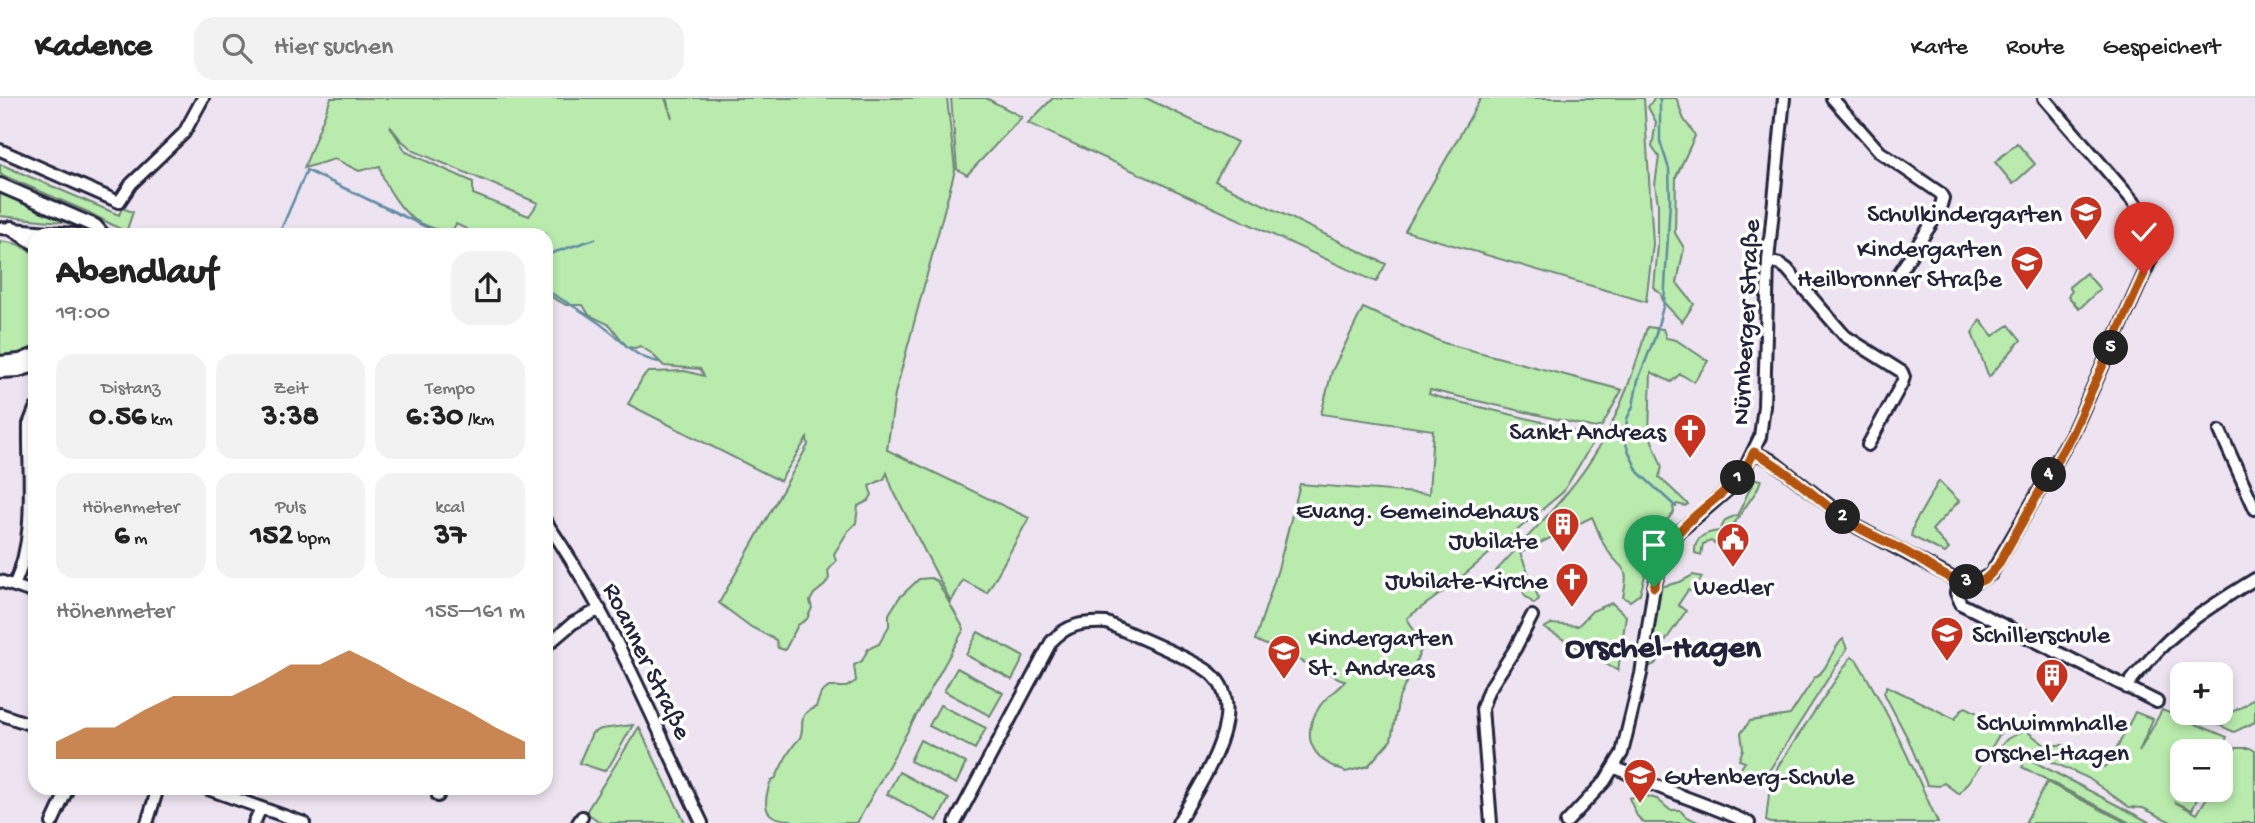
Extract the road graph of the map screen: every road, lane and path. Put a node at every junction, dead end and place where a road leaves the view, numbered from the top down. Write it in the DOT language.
graph roads {
  1 [pos="203,98"];
  2 [pos="1784,98"];
  3 [pos="1832,98"];
  4 [pos="2044,98"];
  5 [pos="0,150"];
  6 [pos="0,185"];
  7 [pos="5,228"];
  8 [pos="97,228"];
  9 [pos="28,230"];
  10 [pos="28,240"];
  11 [pos="1768,261"];
  12 [pos="1898,275"];
  13 [pos="28,358"];
  14 [pos="0,363"];
  15 [pos="28,367"];
  16 [pos="0,371"];
  17 [pos="2220,431"];
  18 [pos="1868,445"];
  19 [pos="1754,452"];
  20 [pos="2255,509"];
  21 [pos="553,532"];
  22 [pos="28,533"];
  23 [pos="2255,579"];
  24 [pos="0,581"];
  25 [pos="1958,581"];
  26 [pos="1970,583"];
  27 [pos="15,586"];
  28 [pos="28,591"];
  29 [pos="600,608"];
  30 [pos="1970,608"];
  31 [pos="1532,616"];
  32 [pos="553,640"];
  33 [pos="2127,688"];
  34 [pos="2157,702"];
  35 [pos="0,714"];
  36 [pos="28,724"];
  37 [pos="1615,767"];
  38 [pos="65,795"];
  39 [pos="156,795"];
  40 [pos="225,795"];
  41 [pos="261,808"];
  42 [pos="52,823"];
  43 [pos="147,823"];
  44 [pos="254,823"];
  45 [pos="304,823"];
  46 [pos="702,823"];
  47 [pos="955,823"];
  48 [pos="1178,823"];
  49 [pos="1491,823"];
  50 [pos="1566,823"];
  51 [pos="1749,823"];
  1 -- 5 [label="street"];
  2 -- 11 [label="street, Nürnberger Straße"];
  3 -- 12 [label="street"];
  4 -- 26 [label="street"];
  6 -- 8 [label="main road"];
  7 -- 9 [label="street"];
  7 -- 10 [label="main road"];
  11 -- 18 [label="street"];
  11 -- 19 [label="street, Nürnberger Straße"];
  13 -- 14 [label="main road"];
  15 -- 16 [label="main road"];
  17 -- 20 [label="street"];
  19 -- 25 [label="street"];
  19 -- 37 [label="street, Nürnberger Straße"];
  21 -- 29 [label="street, Roanner Straße"];
  22 -- 27 [label="street"];
  23 -- 33 [label="street"];
  24 -- 27 [label="street"];
  25 -- 26 [label="street"];
  25 -- 30 [label="street"];
  26 -- 30 [label="street"];
  27 -- 28 [label="street"];
  29 -- 32 [label="street"];
  29 -- 46 [label="street, Roanner Straße"];
  30 -- 33 [label="street"];
  31 -- 49 [label="street"];
  33 -- 34 [label="street"];
  35 -- 36 [label="street"];
  37 -- 50 [label="street, Nürnberger Straße"];
  37 -- 51 [label="street"];
  38 -- 42 [label="street"];
  39 -- 43 [label="street"];
  40 -- 41 [label="street"];
  41 -- 44 [label="street"];
  41 -- 45 [label="street"];
  47 -- 48 [label="street"];
}
